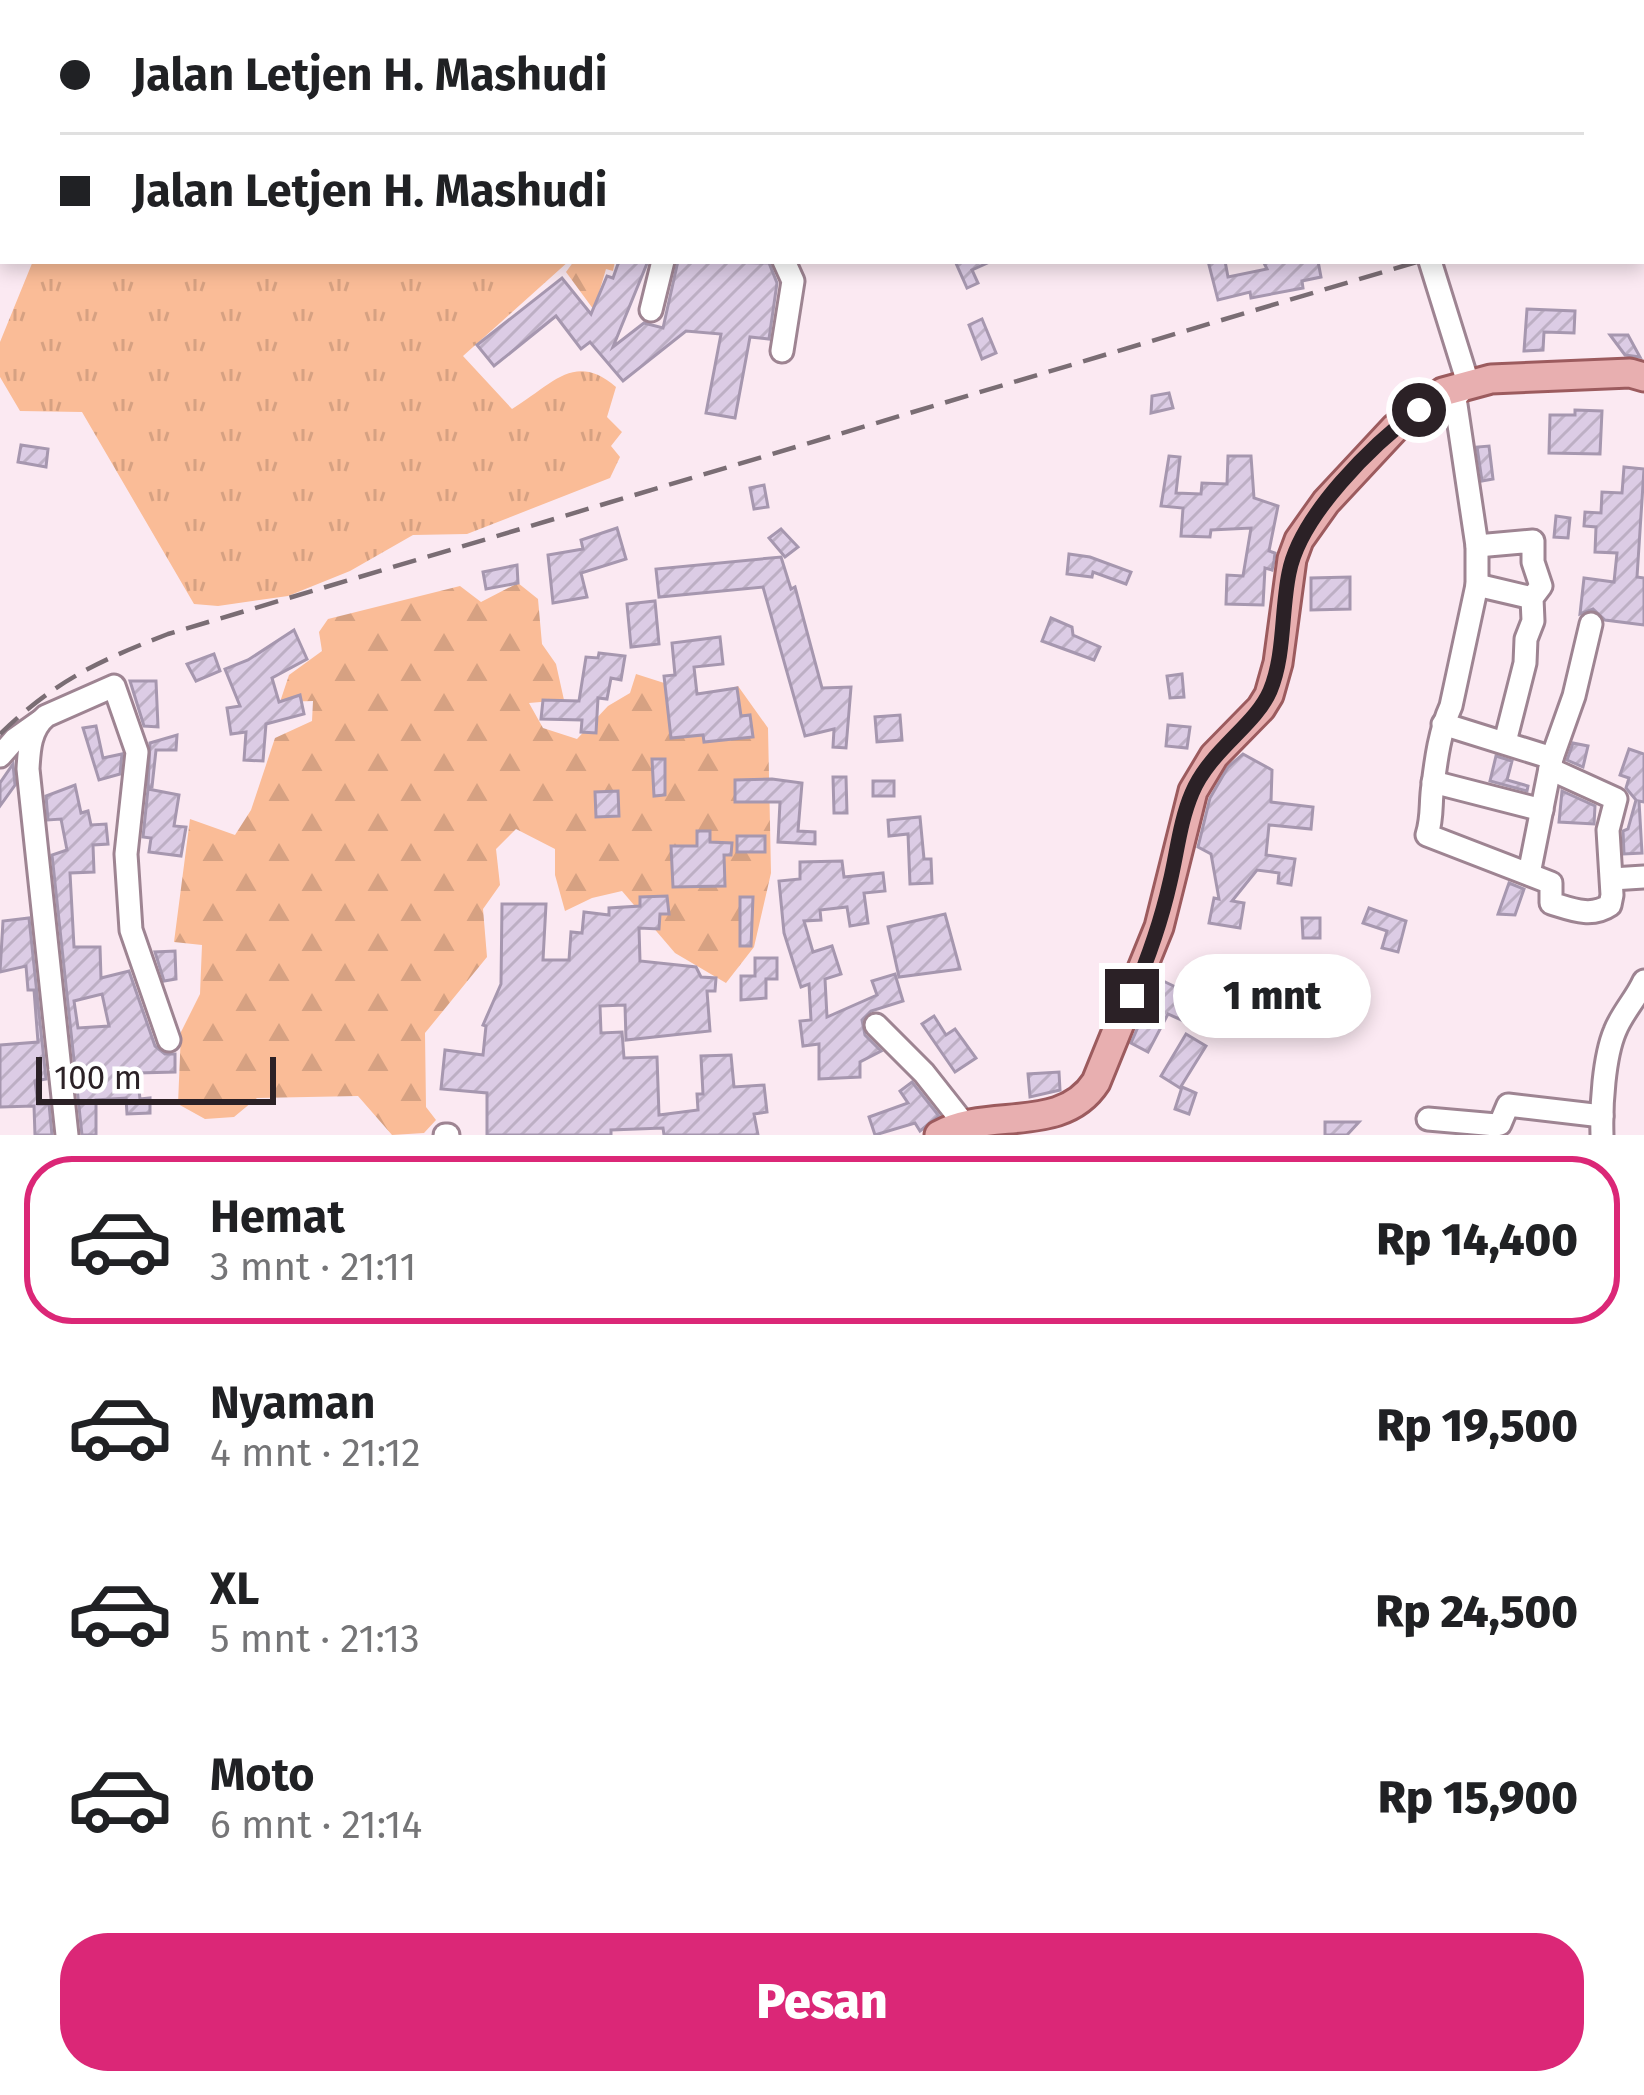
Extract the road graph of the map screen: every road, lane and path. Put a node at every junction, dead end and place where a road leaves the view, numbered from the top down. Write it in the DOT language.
graph roads {
  1 [pos="662,264"];
  2 [pos="785,264"];
  3 [pos="1431,264"];
  4 [pos="651,310"];
  5 [pos="782,350"];
  6 [pos="1644,376"];
  7 [pos="1468,383"];
  8 [pos="1477,546"];
  9 [pos="1477,584"];
  10 [pos="1532,598"];
  11 [pos="1591,624"];
  12 [pos="39,722"];
  13 [pos="1443,724"];
  14 [pos="1505,742"];
  15 [pos="0,756"];
  16 [pos="1551,764"];
  17 [pos="1432,782"];
  18 [pos="1542,810"];
  19 [pos="1528,874"];
  20 [pos="1644,877"];
  21 [pos="1612,879"];
  22 [pos="1644,981"];
  23 [pos="876,1025"];
  24 [pos="169,1040"];
  25 [pos="1428,1119"];
  26 [pos="1602,1125"];
  27 [pos="952,1130"];
  28 [pos="67,1135"];
  1 -- 4 [label="street"];
  2 -- 5 [label="street"];
  3 -- 7 [label="street"];
  6 -- 7 [label="main road"];
  7 -- 8 [label="street"];
  7 -- 27 [label="main road"];
  8 -- 9 [label="street"];
  8 -- 10 [label="street"];
  9 -- 10 [label="street"];
  9 -- 13 [label="street"];
  10 -- 14 [label="street"];
  11 -- 16 [label="street"];
  12 -- 15 [label="street"];
  12 -- 24 [label="street"];
  12 -- 28 [label="street"];
  13 -- 14 [label="street"];
  13 -- 17 [label="street"];
  14 -- 16 [label="street"];
  16 -- 18 [label="street"];
  16 -- 21 [label="street"];
  17 -- 18 [label="street"];
  17 -- 19 [label="street"];
  18 -- 19 [label="street"];
  19 -- 21 [label="street"];
  20 -- 21 [label="street"];
  22 -- 26 [label="street"];
  23 -- 27 [label="street"];
  25 -- 26 [label="street"];
}
